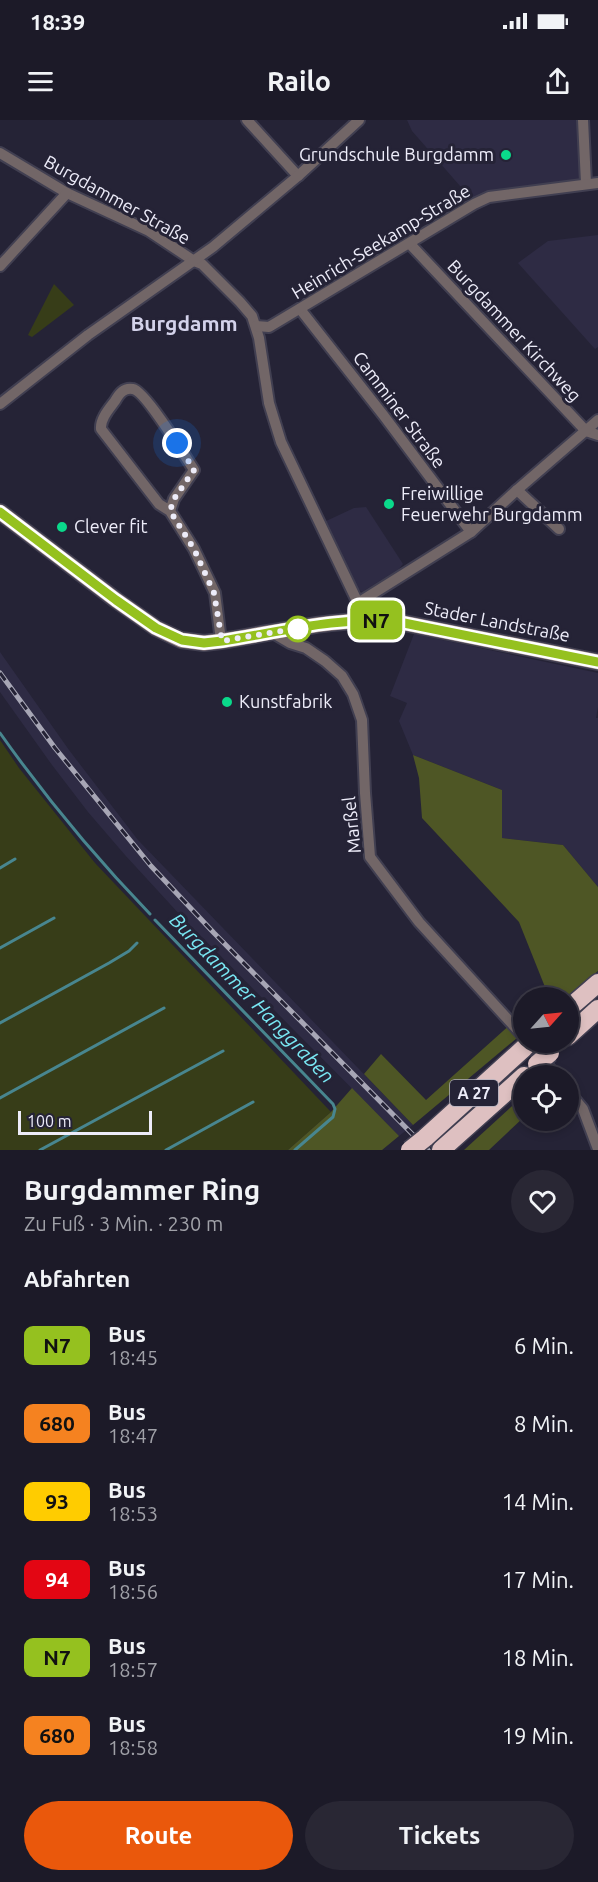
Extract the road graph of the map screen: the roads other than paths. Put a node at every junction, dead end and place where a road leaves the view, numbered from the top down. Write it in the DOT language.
graph roads {
  1 [pos="248,120"];
  2 [pos="359,120"];
  3 [pos="583,120"];
  4 [pos="0,153"];
  5 [pos="298,176"];
  6 [pos="586,183"];
  7 [pos="598,183"];
  8 [pos="67,193"];
  9 [pos="410,244"];
  10 [pos="194,261"];
  11 [pos="0,266"];
  12 [pos="300,309"];
  13 [pos="256,326"];
  14 [pos="0,404"];
  15 [pos="598,420"];
  16 [pos="586,431"];
  17 [pos="598,435"];
  18 [pos="517,490"];
  19 [pos="170,511"];
  20 [pos="0,512"];
  21 [pos="559,529"];
  22 [pos="471,532"];
  23 [pos="358,603"];
  24 [pos="364,620"];
  25 [pos="273,633"];
  26 [pos="222,641"];
  27 [pos="598,662"];
  28 [pos="598,983"];
  29 [pos="579,999"];
  30 [pos="598,1009"];
  31 [pos="579,1026"];
  32 [pos="513,1028"];
  33 [pos="515,1053"];
  34 [pos="535,1053"];
  35 [pos="539,1062"];
  36 [pos="546,1065"];
  37 [pos="579,1104"];
  38 [pos="598,1149"];
  39 [pos="410,1150"];
  40 [pos="441,1150"];
  1 -- 5 [label="street"];
  2 -- 5 [label="street"];
  3 -- 6 [label="street"];
  4 -- 8 [label="street, Burgdammer Straße"];
  5 -- 10 [label="street"];
  6 -- 7 [label="street, Heinrich-Seekamp-Straße"];
  6 -- 9 [label="street, Heinrich-Seekamp-Straße"];
  8 -- 10 [label="street, Burgdammer Straße"];
  8 -- 11 [label="street"];
  9 -- 12 [label="street, Heinrich-Seekamp-Straße"];
  9 -- 16 [label="street, Burgdammer Kirchweg"];
  10 -- 13 [label="street, Burgdammer Straße"];
  10 -- 14 [label="street"];
  12 -- 13 [label="street, Heinrich-Seekamp-Straße"];
  12 -- 22 [label="street, Camminer Straße"];
  13 -- 23 [label="street, Burgdammer Straße"];
  15 -- 16 [label="street"];
  16 -- 17 [label="street, Burgdammer Kirchweg"];
  16 -- 18 [label="street"];
  18 -- 21 [label="street"];
  18 -- 22 [label="street"];
  19 -- 19 [label="street"];
  19 -- 26 [label="street"];
  20 -- 26 [label="street, Stader Landstraße"];
  22 -- 23 [label="street"];
  23 -- 24 [label="street, Burgdammer Straße"];
  24 -- 25 [label="street, Stader Landstraße"];
  24 -- 27 [label="street, Stader Landstraße"];
  25 -- 26 [label="street, Stader Landstraße"];
  25 -- 32 [label="street, Marßel"];
  28 -- 29 [label="highway"];
  30 -- 31 [label="highway"];
  33 -- 39 [label="highway, A 27, bridge"];
  34 -- 36 [label="street, Marßel"];
  35 -- 40 [label="highway, A 27"];
  37 -- 38 [label="street"];
}
